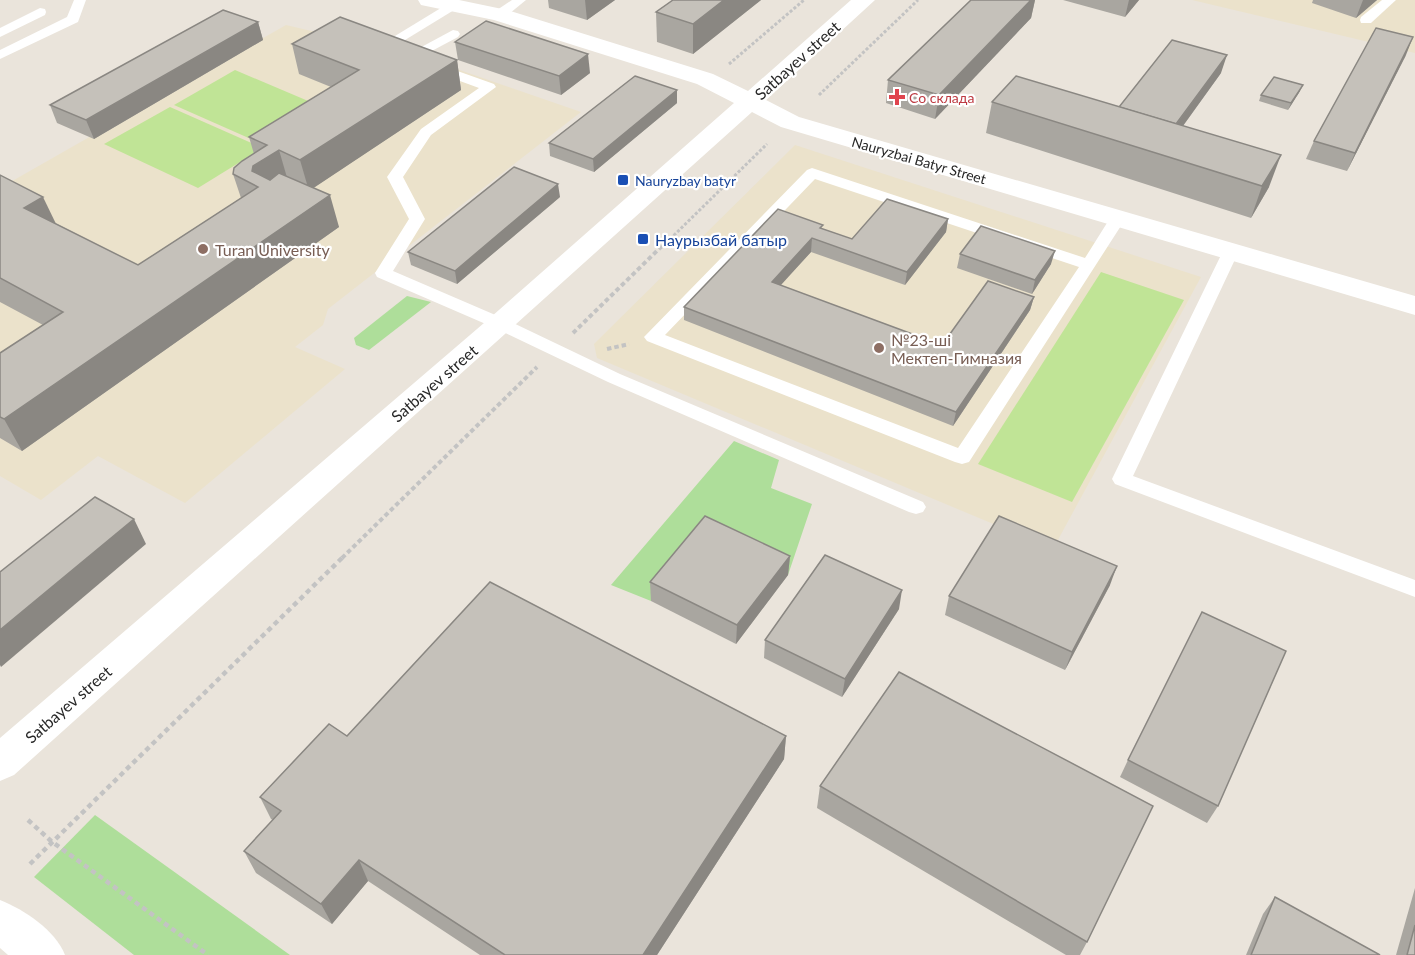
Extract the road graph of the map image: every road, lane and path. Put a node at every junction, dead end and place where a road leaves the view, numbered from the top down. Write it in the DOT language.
graph roads {
  1 [pos="80,0"];
  2 [pos="429,0"];
  3 [pos="520,0"];
  4 [pos="804,0"];
  5 [pos="864,0"];
  6 [pos="918,0"];
  7 [pos="1390,0"];
  8 [pos="453,4"];
  9 [pos="40,12"];
  10 [pos="499,15"];
  11 [pos="1366,20"];
  12 [pos="0,33"];
  13 [pos="453,34"];
  14 [pos="0,55"];
  15 [pos="408,58"];
  16 [pos="726,66"];
  17 [pos="819,95"];
  18 [pos="750,102"];
  19 [pos="767,144"];
  20 [pos="1118,218"];
  21 [pos="1231,251"];
  22 [pos="1089,265"];
  23 [pos="1415,306"];
  24 [pos="501,324"];
  25 [pos="555,350"];
  26 [pos="916,507"];
  27 [pos="1415,589"];
  28 [pos="0,763"];
  29 [pos="28,820"];
  30 [pos="51,841"];
  31 [pos="30,864"];
  32 [pos="0,921"];
  33 [pos="44,955"];
  34 [pos="208,955"];
  1 -- 14 [label="lane"];
  2 -- 8 [label="main road, Nauryzbai Batyr Street"];
  3 -- 10 [label="lane"];
  4 -- 16 [label="path"];
  5 -- 18 [label="main road, Satbayev street"];
  6 -- 17 [label="path"];
  7 -- 11 [label="lane"];
  8 -- 10 [label="main road, Nauryzbai Batyr Street"];
  8 -- 15 [label="lane"];
  9 -- 12 [label="lane"];
  10 -- 18 [label="main road, Nauryzbai Batyr Street"];
  13 -- 15 [label="lane"];
  15 -- 24 [label="lane"];
  18 -- 20 [label="main road, Nauryzbai Batyr Street"];
  18 -- 24 [label="main road, Satbayev street"];
  19 -- 25 [label="path"];
  20 -- 21 [label="main road, Nauryzbai Batyr Street"];
  20 -- 22 [label="lane"];
  21 -- 23 [label="main road, Nauryzbai Batyr Street"];
  21 -- 27 [label="lane"];
  22 -- 22 [label="lane"];
  24 -- 25 [label="lane"];
  24 -- 28 [label="main road, Satbayev street"];
  25 -- 26 [label="lane"];
  25 -- 30 [label="path"];
  29 -- 30 [label="path"];
  30 -- 31 [label="path"];
  30 -- 34 [label="path"];
  32 -- 33 [label="main road"];
}
